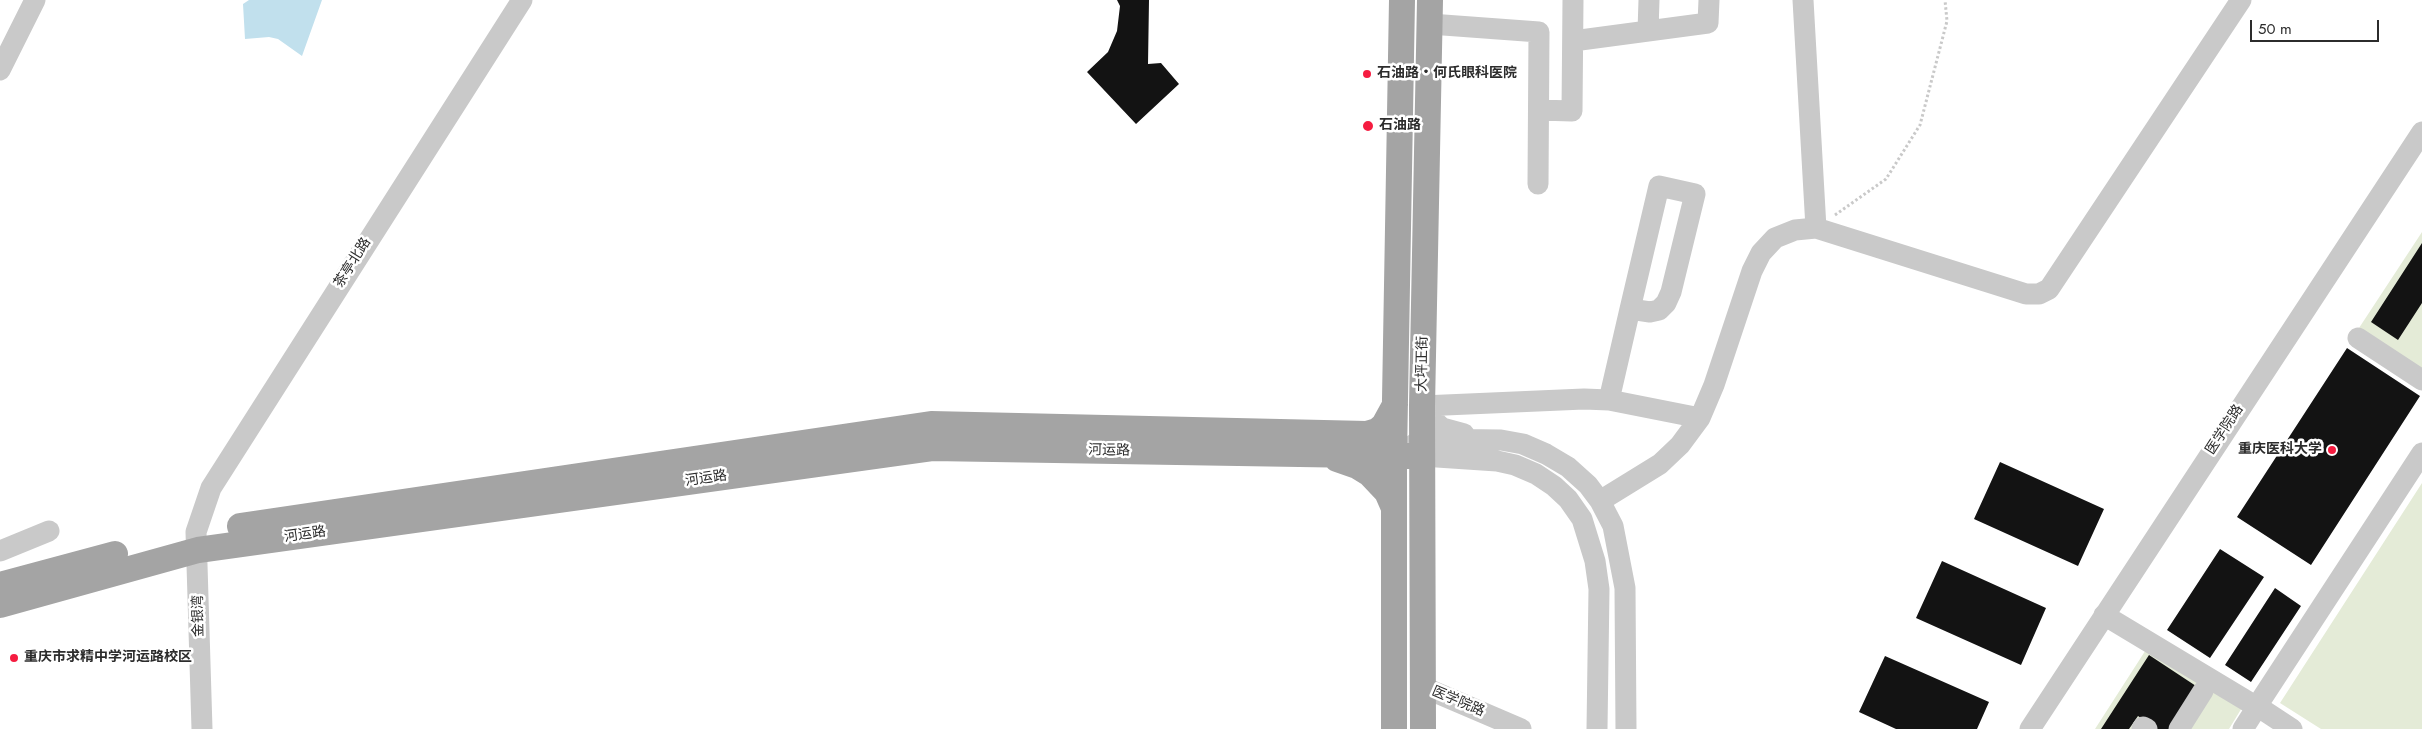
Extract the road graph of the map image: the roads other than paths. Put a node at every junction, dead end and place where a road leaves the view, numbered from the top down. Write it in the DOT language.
graph roads {
  1 [pos="35,0"];
  2 [pos="522,0"];
  3 [pos="1402,0"];
  4 [pos="1573,0"];
  5 [pos="1649,0"];
  6 [pos="1709,0"];
  7 [pos="1803,0"];
  8 [pos="2241,0"];
  9 [pos="1430,12"];
  10 [pos="1648,32"];
  11 [pos="1573,41"];
  12 [pos="0,70"];
  13 [pos="1539,110"];
  14 [pos="2422,132"];
  15 [pos="1538,184"];
  16 [pos="1816,228"];
  17 [pos="1630,309"];
  18 [pos="2358,338"];
  19 [pos="2422,380"];
  20 [pos="1609,400"];
  21 [pos="1395,405"];
  22 [pos="1422,406"];
  23 [pos="1700,418"];
  24 [pos="1501,440"];
  25 [pos="1422,448"];
  26 [pos="2422,453"];
  27 [pos="1322,454"];
  28 [pos="1394,456"];
  29 [pos="1600,501"];
  30 [pos="1394,508"];
  31 [pos="49,531"];
  32 [pos="197,541"];
  33 [pos="0,551"];
  34 [pos="0,586"];
  35 [pos="0,605"];
  36 [pos="2104,615"];
  37 [pos="1423,687"];
  38 [pos="2203,691"];
  39 [pos="2258,706"];
  40 [pos="202,729"];
  41 [pos="1394,729"];
  42 [pos="1423,729"];
  43 [pos="1521,729"];
  44 [pos="1597,729"];
  45 [pos="1626,729"];
  46 [pos="2030,729"];
  47 [pos="2142,729"];
  48 [pos="2147,729"];
  49 [pos="2178,729"];
  50 [pos="2243,729"];
  51 [pos="2292,729"];
  1 -- 12 [label="street"];
  2 -- 32 [label="street, 茶亭北路"];
  3 -- 21 [label="main road, 大坪正街"];
  4 -- 11 [label="street"];
  5 -- 10 [label="street"];
  6 -- 10 [label="street"];
  7 -- 16 [label="street"];
  8 -- 16 [label="street"];
  9 -- 13 [label="street"];
  9 -- 22 [label="main road, 大坪正街"];
  10 -- 11 [label="street"];
  11 -- 13 [label="street"];
  13 -- 15 [label="street"];
  14 -- 36 [label="street, 医学院路"];
  16 -- 23 [label="street"];
  17 -- 17 [label="street"];
  17 -- 20 [label="street"];
  18 -- 19 [label="street"];
  20 -- 22 [label="street"];
  20 -- 23 [label="street"];
  21 -- 28 [label="main road, 大坪正街"];
  21 -- 32 [label="main road, 河运路"];
  22 -- 24 [label="street"];
  22 -- 25 [label="main road, 大坪正街"];
  23 -- 29 [label="street"];
  24 -- 25 [label="street"];
  24 -- 29 [label="street"];
  25 -- 28 [label="main road, 河运路"];
  25 -- 37 [label="main road, 大坪正街"];
  25 -- 44 [label="street"];
  26 -- 39 [label="street"];
  27 -- 28 [label="main road, 河运路"];
  27 -- 30 [label="main road"];
  27 -- 32 [label="main road, 河运路"];
  28 -- 30 [label="main road, 大坪正街"];
  29 -- 45 [label="street"];
  30 -- 41 [label="main road, 大坪正街"];
  31 -- 33 [label="street"];
  32 -- 34 [label="main road, 河运路"];
  32 -- 35 [label="main road, 河运路"];
  32 -- 40 [label="street, 金银湾"];
  36 -- 39 [label="street"];
  36 -- 46 [label="street, 医学院路"];
  37 -- 42 [label="main road, 大坪正街"];
  37 -- 43 [label="street, 医学院路"];
  38 -- 49 [label="street"];
  39 -- 50 [label="street"];
  39 -- 51 [label="street"];
  47 -- 48 [label="street"];
}
